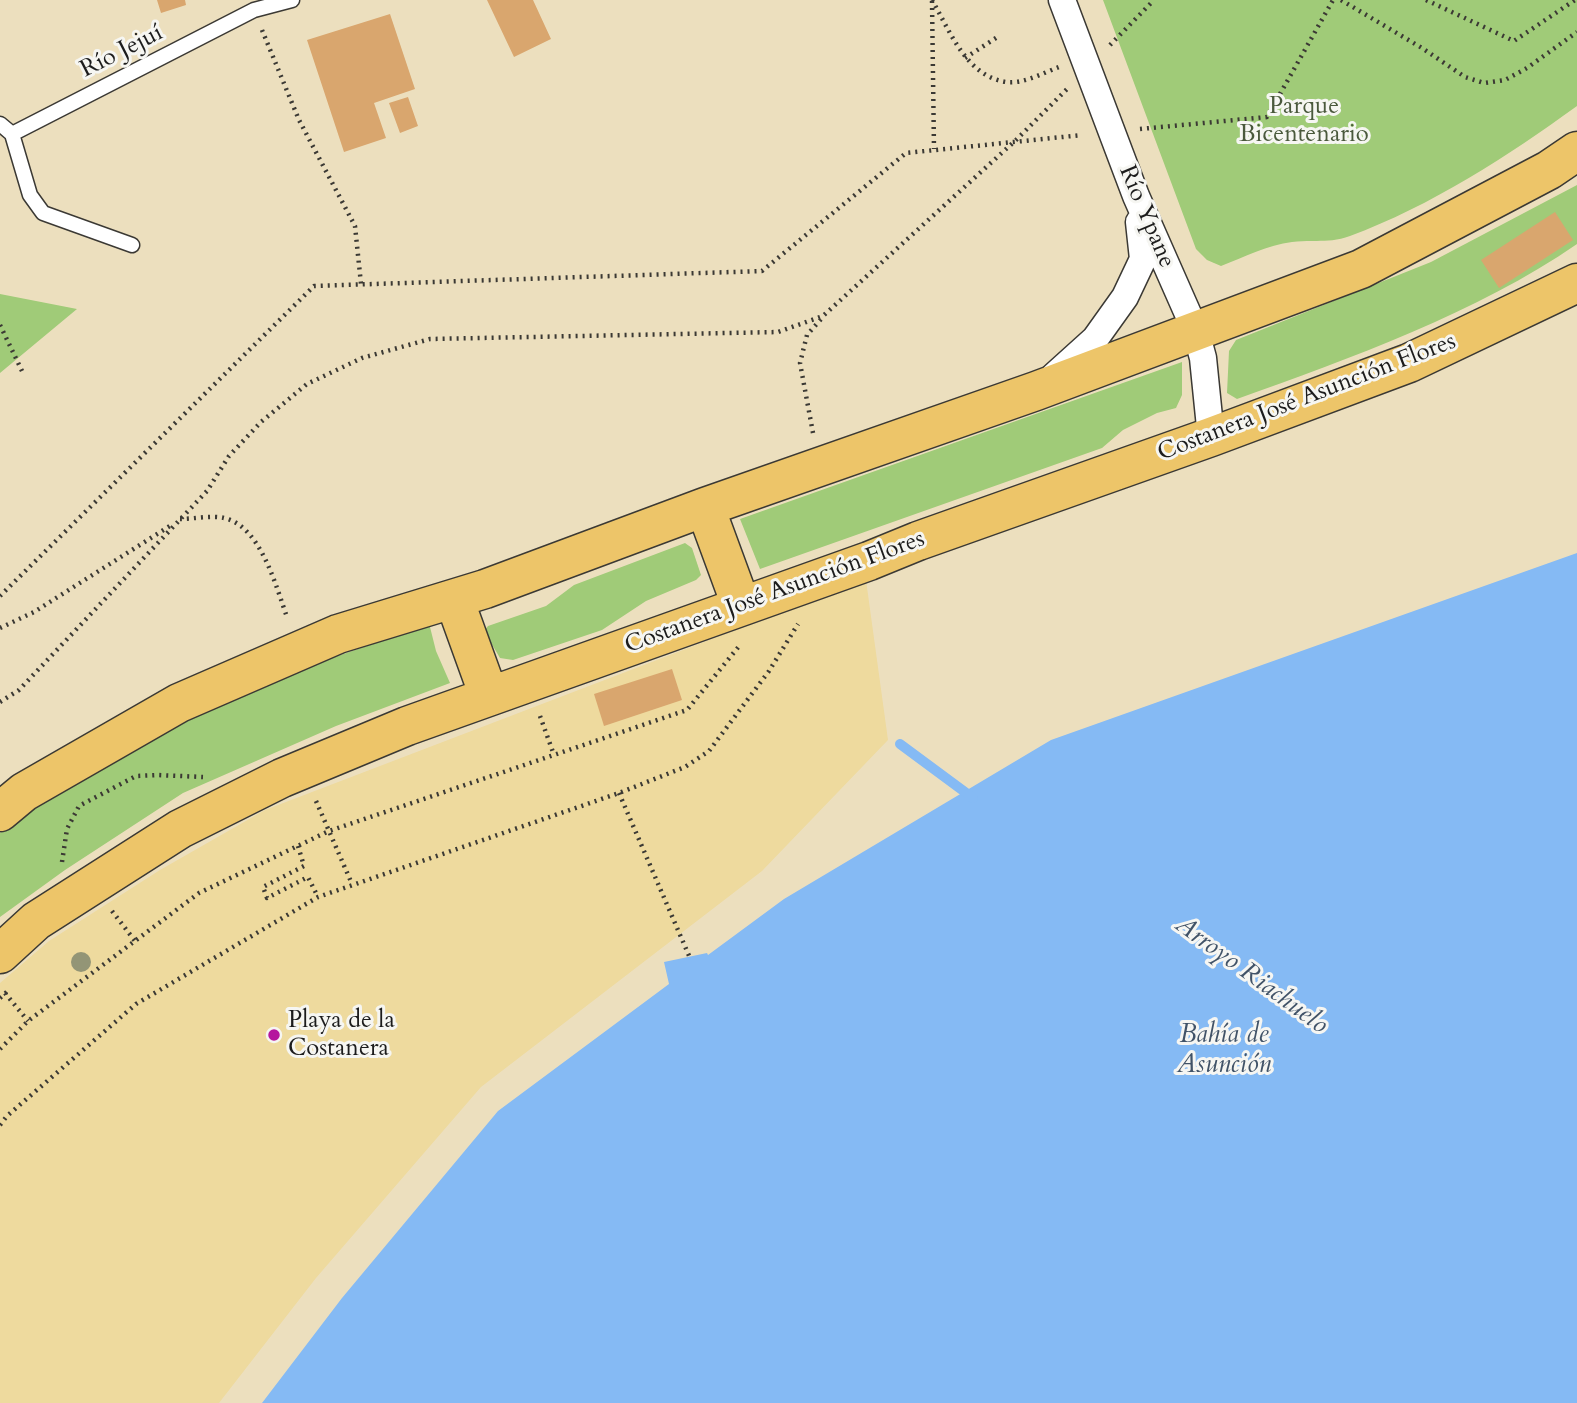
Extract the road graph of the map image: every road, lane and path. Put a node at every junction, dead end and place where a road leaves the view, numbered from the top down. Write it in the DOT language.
graph roads {
  1 [pos="292,0"];
  2 [pos="932,0"];
  3 [pos="1062,0"];
  4 [pos="1154,0"];
  5 [pos="1333,0"];
  6 [pos="1341,0"];
  7 [pos="1426,0"];
  8 [pos="1576,0"];
  9 [pos="254,10"];
  10 [pos="1577,32"];
  11 [pos="999,36"];
  12 [pos="965,58"];
  13 [pos="1086,62"];
  14 [pos="0,124"];
  15 [pos="1112,132"];
  16 [pos="12,134"];
  17 [pos="1016,141"];
  18 [pos="934,149"];
  19 [pos="1577,151"];
  20 [pos="1136,196"];
  21 [pos="132,245"];
  22 [pos="1577,283"];
  23 [pos="361,284"];
  24 [pos="823,316"];
  25 [pos="0,325"];
  26 [pos="1196,332"];
  27 [pos="22,371"];
  28 [pos="1036,391"];
  29 [pos="1211,437"];
  30 [pos="814,441"];
  31 [pos="705,507"];
  32 [pos="180,519"];
  33 [pos="823,577"];
  34 [pos="0,596"];
  35 [pos="453,599"];
  36 [pos="288,618"];
  37 [pos="744,620"];
  38 [pos="0,628"];
  39 [pos="489,696"];
  40 [pos="0,702"];
  41 [pos="538,710"];
  42 [pos="554,755"];
  43 [pos="212,777"];
  44 [pos="618,793"];
  45 [pos="314,796"];
  46 [pos="0,811"];
  47 [pos="329,831"];
  48 [pos="298,846"];
  49 [pos="61,867"];
  50 [pos="352,884"];
  51 [pos="318,897"];
  52 [pos="112,911"];
  53 [pos="135,941"];
  54 [pos="0,954"];
  55 [pos="690,958"];
  56 [pos="5,993"];
  57 [pos="28,1021"];
  58 [pos="0,1049"];
  59 [pos="0,1125"];
  1 -- 9 [label="lane, Río Jejuí"];
  2 -- 12 [label="path"];
  2 -- 18 [label="path"];
  3 -- 13 [label="street, Río Ypane"];
  4 -- 13 [label="path"];
  5 -- 15 [label="path"];
  6 -- 10 [label="path"];
  7 -- 8 [label="path"];
  9 -- 16 [label="lane, Río Jejuí"];
  9 -- 23 [label="path"];
  11 -- 12 [label="path"];
  12 -- 13 [label="path"];
  13 -- 15 [label="street, Río Ypane"];
  13 -- 17 [label="path"];
  14 -- 16 [label="lane"];
  15 -- 17 [label="path"];
  15 -- 20 [label="street, Río Ypane"];
  16 -- 21 [label="lane"];
  17 -- 18 [label="path"];
  17 -- 24 [label="path"];
  18 -- 23 [label="path"];
  19 -- 26 [label="highway"];
  20 -- 26 [label="street, Río Ypane"];
  20 -- 28 [label="street"];
  22 -- 29 [label="highway, Costanera José Asunción Flores"];
  23 -- 34 [label="path"];
  24 -- 30 [label="path"];
  24 -- 32 [label="path"];
  25 -- 27 [label="path"];
  26 -- 28 [label="highway"];
  26 -- 29 [label="street, Río Ypane"];
  28 -- 31 [label="highway"];
  29 -- 33 [label="highway, Costanera José Asunción Flores"];
  31 -- 35 [label="highway"];
  31 -- 37 [label="highway"];
  32 -- 36 [label="path"];
  32 -- 38 [label="path"];
  32 -- 40 [label="path"];
  33 -- 37 [label="highway, Costanera José Asunción Flores"];
  33 -- 44 [label="path"];
  35 -- 39 [label="highway"];
  35 -- 46 [label="highway"];
  37 -- 39 [label="highway, Costanera José Asunción Flores"];
  37 -- 42 [label="path"];
  39 -- 54 [label="highway, Costanera José Asunción Flores"];
  41 -- 42 [label="path"];
  42 -- 47 [label="path"];
  43 -- 49 [label="path"];
  44 -- 50 [label="path"];
  44 -- 55 [label="path"];
  45 -- 47 [label="path"];
  47 -- 48 [label="path"];
  47 -- 50 [label="path"];
  48 -- 51 [label="path"];
  48 -- 53 [label="path"];
  50 -- 51 [label="path"];
  51 -- 59 [label="path"];
  52 -- 53 [label="path"];
  53 -- 57 [label="path"];
  56 -- 57 [label="path"];
  57 -- 58 [label="path"];
}
